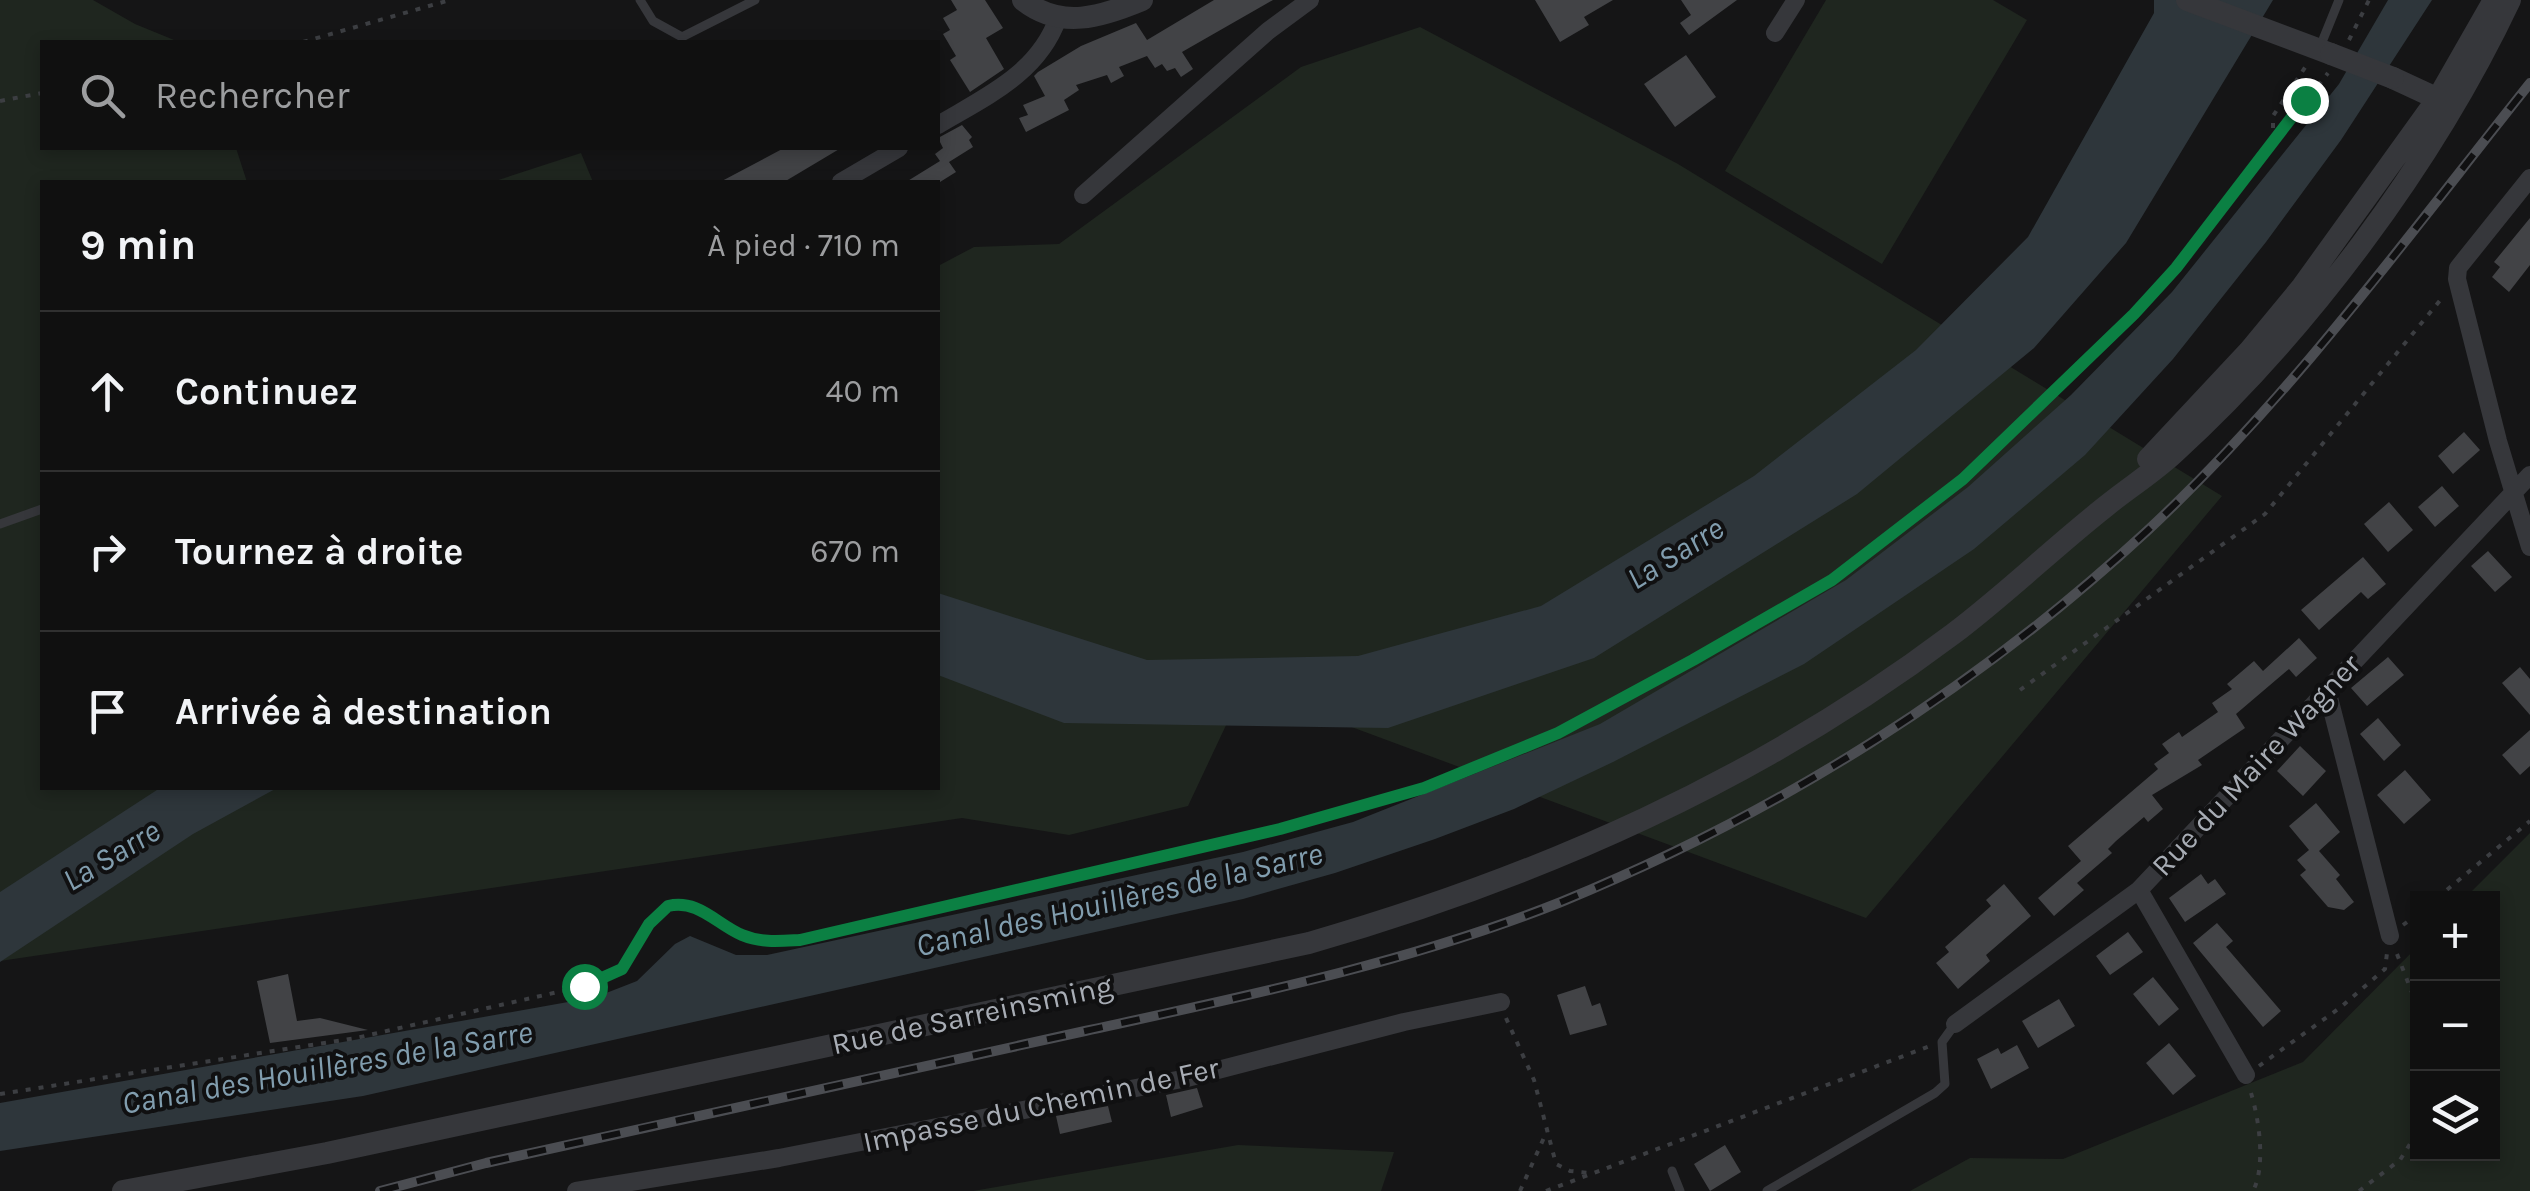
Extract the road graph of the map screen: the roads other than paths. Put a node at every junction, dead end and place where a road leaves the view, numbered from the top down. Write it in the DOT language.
graph roads {
  1 [pos="640,0"];
  2 [pos="756,0"];
  3 [pos="1023,0"];
  4 [pos="1142,0"];
  5 [pos="1310,0"];
  6 [pos="1796,0"];
  7 [pos="2187,0"];
  8 [pos="2340,0"];
  9 [pos="2494,0"];
  10 [pos="2510,0"];
  11 [pos="1058,18"];
  12 [pos="1775,33"];
  13 [pos="2327,51"];
  14 [pos="2446,102"];
  15 [pos="940,124"];
  16 [pos="896,150"];
  17 [pos="2530,178"];
  18 [pos="844,180"];
  19 [pos="1083,196"];
  20 [pos="2530,475"];
  21 [pos="2516,491"];
  22 [pos="40,510"];
  23 [pos="0,524"];
  24 [pos="2530,547"];
  25 [pos="2326,690"];
  26 [pos="2139,890"];
  27 [pos="2390,936"];
  28 [pos="1501,1002"];
  29 [pos="1954,1024"];
  30 [pos="2246,1076"];
  31 [pos="1672,1171"];
  32 [pos="123,1191"];
  33 [pos="576,1191"];
  34 [pos="1680,1191"];
  35 [pos="1767,1191"];
  1 -- 2 [label="lane"];
  3 -- 11 [label="street"];
  4 -- 11 [label="street"];
  5 -- 19 [label="street"];
  6 -- 12 [label="street"];
  7 -- 13 [label="street"];
  8 -- 13 [label="lane"];
  9 -- 14 [label="street"];
  10 -- 14 [label="street"];
  11 -- 15 [label="street"];
  13 -- 14 [label="street, bridge"];
  14 -- 32 [label="street, Rue de Sarreinsming"];
  16 -- 18 [label="street"];
  17 -- 21 [label="street"];
  20 -- 21 [label="street, Rue du Maire Wagner"];
  21 -- 24 [label="street"];
  21 -- 25 [label="street, Rue du Maire Wagner"];
  22 -- 23 [label="lane"];
  25 -- 26 [label="street, Rue du Maire Wagner"];
  25 -- 27 [label="street"];
  26 -- 29 [label="street, Rue du Maire Wagner"];
  26 -- 30 [label="street"];
  28 -- 33 [label="street, Impasse du Chemin de Fer"];
  29 -- 35 [label="lane"];
  31 -- 34 [label="lane"];
}
